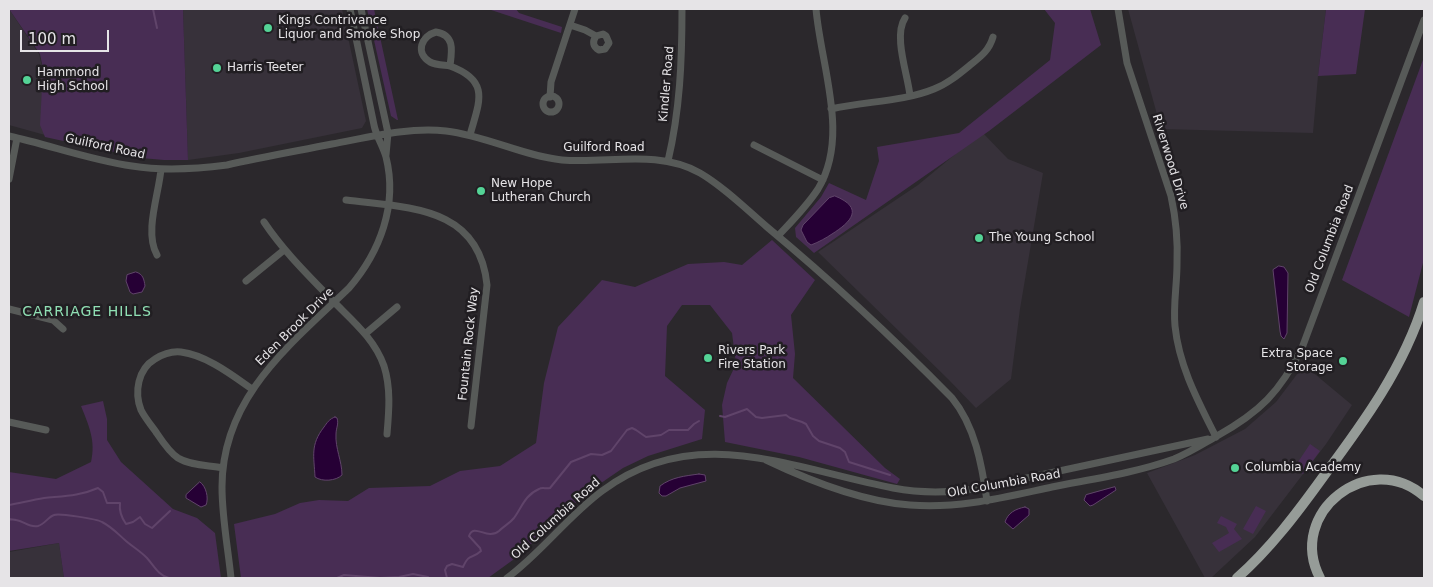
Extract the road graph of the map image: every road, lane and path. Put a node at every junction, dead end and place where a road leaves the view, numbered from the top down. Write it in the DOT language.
graph roads {
  1 [pos="350,9"];
  2 [pos="361,9"];
  3 [pos="575,9"];
  4 [pos="682,9"];
  5 [pos="816,9"];
  6 [pos="1118,9"];
  7 [pos="905,18"];
  8 [pos="1424,20"];
  9 [pos="570,25"];
  10 [pos="596,36"];
  11 [pos="993,37"];
  12 [pos="450,66"];
  13 [pos="910,96"];
  14 [pos="550,97"];
  15 [pos="831,109"];
  16 [pos="388,133"];
  17 [pos="470,135"];
  18 [pos="9,136"];
  19 [pos="376,136"];
  20 [pos="17,138"];
  21 [pos="754,145"];
  22 [pos="386,156"];
  23 [pos="668,161"];
  24 [pos="161,169"];
  25 [pos="9,179"];
  26 [pos="823,180"];
  27 [pos="346,200"];
  28 [pos="388,205"];
  29 [pos="264,222"];
  30 [pos="778,236"];
  31 [pos="284,250"];
  32 [pos="157,255"];
  33 [pos="246,281"];
  34 [pos="334,302"];
  35 [pos="1424,302"];
  36 [pos="397,307"];
  37 [pos="9,309"];
  38 [pos="64,329"];
  39 [pos="365,334"];
  40 [pos="252,389"];
  41 [pos="9,422"];
  42 [pos="471,426"];
  43 [pos="46,430"];
  44 [pos="387,434"];
  45 [pos="1216,437"];
  46 [pos="766,460"];
  47 [pos="223,468"];
  48 [pos="985,487"];
  49 [pos="1424,496"];
  50 [pos="987,501"];
  51 [pos="232,578"];
  52 [pos="507,578"];
  53 [pos="1237,578"];
  54 [pos="1320,578"];
  1 -- 19 [label="street, Eden Brook Drive"];
  2 -- 16 [label="street, Eden Brook Drive"];
  3 -- 9 [label="street"];
  4 -- 23 [label="street, Kindler Road"];
  5 -- 15 [label="street"];
  6 -- 45 [label="street, Riverwood Drive"];
  7 -- 13 [label="street"];
  8 -- 45 [label="street, Old Columbia Road"];
  9 -- 10 [label="street"];
  9 -- 14 [label="street"];
  11 -- 13 [label="street"];
  12 -- 12 [label="street"];
  12 -- 17 [label="street"];
  13 -- 15 [label="street"];
  15 -- 26 [label="street"];
  16 -- 17 [label="street, Guilford Road"];
  16 -- 19 [label="street, Guilford Road"];
  16 -- 22 [label="street, Eden Brook Drive"];
  17 -- 23 [label="street, Guilford Road"];
  18 -- 20 [label="street, Guilford Road"];
  19 -- 22 [label="street, Eden Brook Drive"];
  19 -- 24 [label="street, Guilford Road"];
  20 -- 24 [label="street, Guilford Road"];
  20 -- 25 [label="street"];
  21 -- 26 [label="street"];
  22 -- 28 [label="street, Eden Brook Drive"];
  23 -- 30 [label="street, Guilford Road"];
  24 -- 32 [label="street"];
  26 -- 30 [label="street"];
  27 -- 28 [label="street, Fountain Rock Way"];
  28 -- 34 [label="street, Eden Brook Drive"];
  28 -- 42 [label="street, Fountain Rock Way"];
  29 -- 31 [label="street"];
  30 -- 48 [label="street, Guilford Road"];
  31 -- 33 [label="street"];
  31 -- 34 [label="street"];
  34 -- 39 [label="street"];
  34 -- 40 [label="street, Eden Brook Drive"];
  35 -- 53 [label="highway"];
  36 -- 39 [label="street"];
  37 -- 38 [label="street"];
  39 -- 44 [label="street"];
  40 -- 47 [label="street, Eden Brook Drive"];
  40 -- 47 [label="street"];
  41 -- 43 [label="street"];
  45 -- 48 [label="street, Old Columbia Road"];
  45 -- 50 [label="street, Old Columbia Road"];
  46 -- 48 [label="street, Old Columbia Road"];
  46 -- 50 [label="street, Old Columbia Road"];
  46 -- 52 [label="street, Old Columbia Road"];
  47 -- 51 [label="street, Eden Brook Drive"];
  48 -- 50 [label="street, Guilford Road"];
  49 -- 54 [label="highway"];
}
